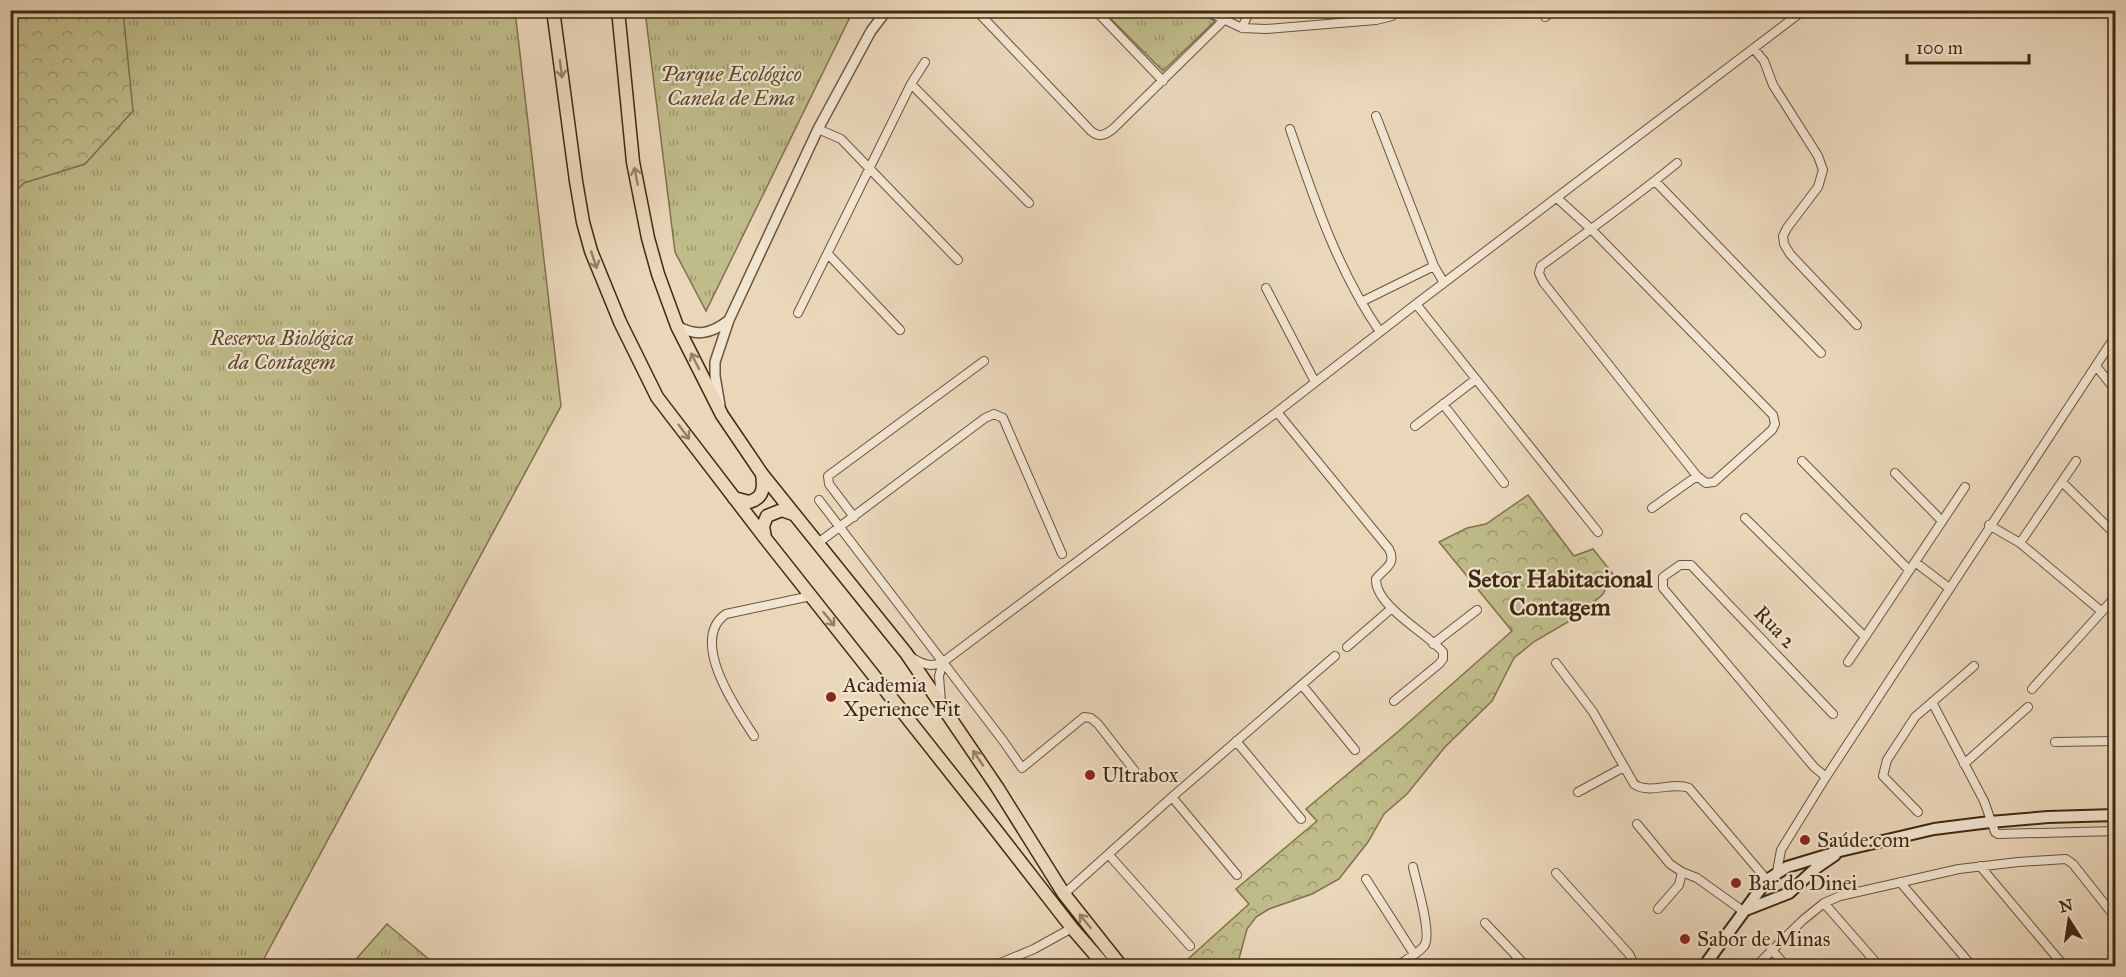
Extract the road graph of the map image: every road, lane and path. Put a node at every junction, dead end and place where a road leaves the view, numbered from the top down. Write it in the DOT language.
graph roads {
  1 [pos="554,10"];
  2 [pos="618,10"];
  3 [pos="886,10"];
  4 [pos="976,10"];
  5 [pos="1095,10"];
  6 [pos="1204,10"];
  7 [pos="1250,10"];
  8 [pos="1383,10"];
  9 [pos="1554,10"];
  10 [pos="1804,10"];
  11 [pos="1393,13"];
  12 [pos="1545,17"];
  13 [pos="1223,21"];
  14 [pos="1242,28"];
  15 [pos="1754,48"];
  16 [pos="926,63"];
  17 [pos="1163,81"];
  18 [pos="911,84"];
  19 [pos="1376,116"];
  20 [pos="818,129"];
  21 [pos="1290,129"];
  22 [pos="1677,163"];
  23 [pos="870,168"];
  24 [pos="1655,181"];
  25 [pos="1557,198"];
  26 [pos="1029,203"];
  27 [pos="1591,229"];
  28 [pos="828,254"];
  29 [pos="958,260"];
  30 [pos="1434,267"];
  31 [pos="1444,283"];
  32 [pos="1266,288"];
  33 [pos="1361,302"];
  34 [pos="1416,304"];
  35 [pos="798,313"];
  36 [pos="729,320"];
  37 [pos="1857,325"];
  38 [pos="677,326"];
  39 [pos="900,330"];
  40 [pos="1380,332"];
  41 [pos="2115,335"];
  42 [pos="1821,353"];
  43 [pos="984,361"];
  44 [pos="2096,366"];
  45 [pos="1476,379"];
  46 [pos="1315,382"];
  47 [pos="2115,391"];
  48 [pos="1443,404"];
  49 [pos="1277,412"];
  50 [pos="722,415"];
  51 [pos="1415,426"];
  52 [pos="1802,461"];
  53 [pos="2076,461"];
  54 [pos="1895,473"];
  55 [pos="762,474"];
  56 [pos="1697,476"];
  57 [pos="2062,482"];
  58 [pos="1504,483"];
  59 [pos="1965,487"];
  60 [pos="734,498"];
  61 [pos="819,500"];
  62 [pos="1652,508"];
  63 [pos="794,515"];
  64 [pos="854,517"];
  65 [pos="1745,518"];
  66 [pos="1942,520"];
  67 [pos="1989,525"];
  68 [pos="840,527"];
  69 [pos="1598,532"];
  70 [pos="2115,535"];
  71 [pos="765,538"];
  72 [pos="818,543"];
  73 [pos="2020,543"];
  74 [pos="1062,554"];
  75 [pos="1915,562"];
  76 [pos="1909,570"];
  77 [pos="1949,588"];
  78 [pos="811,596"];
  79 [pos="2115,596"];
  80 [pos="1392,608"];
  81 [pos="1477,610"];
  82 [pos="2102,611"];
  83 [pos="1865,637"];
  84 [pos="1433,644"];
  85 [pos="1347,647"];
  86 [pos="906,653"];
  87 [pos="1335,656"];
  88 [pos="943,662"];
  89 [pos="1848,662"];
  90 [pos="1556,663"];
  91 [pos="1974,666"];
  92 [pos="1302,685"];
  93 [pos="2032,689"];
  94 [pos="1394,701"];
  95 [pos="1932,702"];
  96 [pos="941,703"];
  97 [pos="2028,707"];
  98 [pos="1833,714"];
  99 [pos="754,736"];
  100 [pos="1236,741"];
  101 [pos="2115,741"];
  102 [pos="2055,742"];
  103 [pos="1355,750"];
  104 [pos="1964,764"];
  105 [pos="1624,767"];
  106 [pos="1134,770"];
  107 [pos="1826,777"];
  108 [pos="1578,792"];
  109 [pos="1172,797"];
  110 [pos="1917,812"];
  111 [pos="2115,815"];
  112 [pos="1301,819"];
  113 [pos="1990,822"];
  114 [pos="1637,824"];
  115 [pos="2115,831"];
  116 [pos="1781,850"];
  117 [pos="1839,851"];
  118 [pos="1109,855"];
  119 [pos="1793,865"];
  120 [pos="1980,866"];
  121 [pos="1413,867"];
  122 [pos="1682,872"];
  123 [pos="1777,872"];
  124 [pos="1556,873"];
  125 [pos="1237,875"];
  126 [pos="1366,879"];
  127 [pos="1802,881"];
  128 [pos="1765,882"];
  129 [pos="1900,882"];
  130 [pos="1064,894"];
  131 [pos="1778,898"];
  132 [pos="1824,903"];
  133 [pos="1658,909"];
  134 [pos="1743,911"];
  135 [pos="2111,912"];
  136 [pos="1485,923"];
  137 [pos="1072,928"];
  138 [pos="1190,946"];
  139 [pos="1771,949"];
  140 [pos="1414,954"];
  141 [pos="993,966"];
  142 [pos="1105,966"];
  143 [pos="1121,966"];
  144 [pos="1397,966"];
  145 [pos="1526,966"];
  146 [pos="1633,966"];
  147 [pos="1704,966"];
  148 [pos="1756,966"];
  149 [pos="1786,966"];
  150 [pos="1879,966"];
  151 [pos="1972,966"];
  152 [pos="2064,966"];
  1 -- 60 [label="main road, one-way"];
  38 -- 2 [label="main road, one-way"];
  3 -- 20 [label="street"];
  4 -- 17 [label="street"];
  5 -- 17 [label="street"];
  6 -- 13 [label="street"];
  7 -- 14 [label="street"];
  8 -- 11 [label="street"];
  9 -- 12 [label="street"];
  10 -- 15 [label="street"];
  11 -- 14 [label="street"];
  13 -- 14 [label="street"];
  13 -- 17 [label="street"];
  15 -- 25 [label="street"];
  15 -- 37 [label="street"];
  16 -- 18 [label="street"];
  18 -- 23 [label="street"];
  18 -- 26 [label="street"];
  19 -- 30 [label="street"];
  20 -- 23 [label="street"];
  20 -- 36 [label="street"];
  21 -- 33 [label="street"];
  22 -- 24 [label="street"];
  23 -- 28 [label="street"];
  23 -- 29 [label="street"];
  24 -- 27 [label="street"];
  24 -- 42 [label="street"];
  25 -- 27 [label="street"];
  25 -- 31 [label="street"];
  27 -- 56 [label="street"];
  27 -- 56 [label="street"];
  28 -- 35 [label="street"];
  28 -- 39 [label="street"];
  30 -- 31 [label="street"];
  30 -- 33 [label="street"];
  31 -- 34 [label="street"];
  32 -- 46 [label="street"];
  33 -- 40 [label="street"];
  34 -- 40 [label="street"];
  34 -- 45 [label="street"];
  36 -- 38 [label="street"];
  36 -- 50 [label="street"];
  50 -- 38 [label="main road, one-way"];
  40 -- 46 [label="street"];
  41 -- 44 [label="street"];
  43 -- 64 [label="street"];
  44 -- 47 [label="street"];
  44 -- 67 [label="street"];
  45 -- 48 [label="street"];
  45 -- 69 [label="street"];
  46 -- 49 [label="street"];
  48 -- 51 [label="street"];
  48 -- 58 [label="street"];
  49 -- 80 [label="street"];
  49 -- 88 [label="street"];
  50 -- 55 [label="main road"];
  52 -- 76 [label="street"];
  53 -- 57 [label="street"];
  54 -- 66 [label="street"];
  55 -- 60 [label="main road"];
  55 -- 63 [label="main road"];
  56 -- 62 [label="street"];
  57 -- 70 [label="street"];
  57 -- 73 [label="street"];
  59 -- 66 [label="street"];
  60 -- 71 [label="main road"];
  61 -- 68 [label="street"];
  63 -- 71 [label="main road"];
  63 -- 72 [label="main road"];
  64 -- 68 [label="street"];
  64 -- 74 [label="street"];
  65 -- 83 [label="street"];
  66 -- 75 [label="street"];
  67 -- 73 [label="street"];
  67 -- 77 [label="street"];
  68 -- 72 [label="street"];
  68 -- 88 [label="street"];
  71 -- 78 [label="main road"];
  72 -- 86 [label="main road"];
  73 -- 82 [label="street"];
  75 -- 76 [label="street"];
  75 -- 77 [label="street"];
  76 -- 83 [label="street"];
  77 -- 107 [label="street"];
  78 -- 99 [label="street"];
  78 -- 137 [label="main road, one-way"];
  79 -- 82 [label="street"];
  80 -- 84 [label="street"];
  80 -- 85 [label="street"];
  81 -- 84 [label="street"];
  82 -- 93 [label="street"];
  83 -- 89 [label="street"];
  84 -- 94 [label="street"];
  86 -- 88 [label="street"];
  86 -- 96 [label="main road"];
  87 -- 92 [label="street"];
  88 -- 96 [label="street"];
  88 -- 106 [label="street"];
  90 -- 105 [label="street"];
  91 -- 95 [label="street"];
  92 -- 100 [label="street"];
  92 -- 103 [label="street"];
  95 -- 104 [label="street"];
  95 -- 110 [label="street"];
  130 -- 96 [label="main road, one-way"];
  97 -- 104 [label="street"];
  98 -- 107 [label="street, Rua 2"];
  100 -- 109 [label="street"];
  100 -- 112 [label="street"];
  101 -- 102 [label="street"];
  104 -- 113 [label="street"];
  105 -- 108 [label="street"];
  105 -- 128 [label="street"];
  107 -- 116 [label="street"];
  109 -- 118 [label="street"];
  109 -- 125 [label="street"];
  111 -- 113 [label="main road"];
  113 -- 115 [label="street"];
  113 -- 117 [label="main road"];
  114 -- 122 [label="street"];
  116 -- 119 [label="street"];
  116 -- 123 [label="street"];
  117 -- 119 [label="main road"];
  117 -- 127 [label="main road"];
  118 -- 130 [label="street"];
  118 -- 138 [label="street"];
  119 -- 123 [label="main road"];
  119 -- 127 [label="main road"];
  120 -- 129 [label="street"];
  120 -- 135 [label="street"];
  120 -- 152 [label="street"];
  121 -- 140 [label="street"];
  122 -- 133 [label="street"];
  122 -- 134 [label="street"];
  123 -- 128 [label="main road"];
  124 -- 146 [label="street"];
  126 -- 140 [label="street"];
  127 -- 131 [label="main road"];
  128 -- 131 [label="main road"];
  128 -- 134 [label="main road"];
  129 -- 132 [label="street"];
  129 -- 151 [label="street"];
  143 -- 130 [label="main road, one-way"];
  131 -- 134 [label="main road"];
  132 -- 139 [label="street"];
  132 -- 150 [label="street"];
  134 -- 147 [label="main road"];
  136 -- 145 [label="street"];
  137 -- 141 [label="street"];
  137 -- 142 [label="main road"];
  139 -- 148 [label="street"];
  139 -- 149 [label="street"];
  140 -- 144 [label="street"];
}
